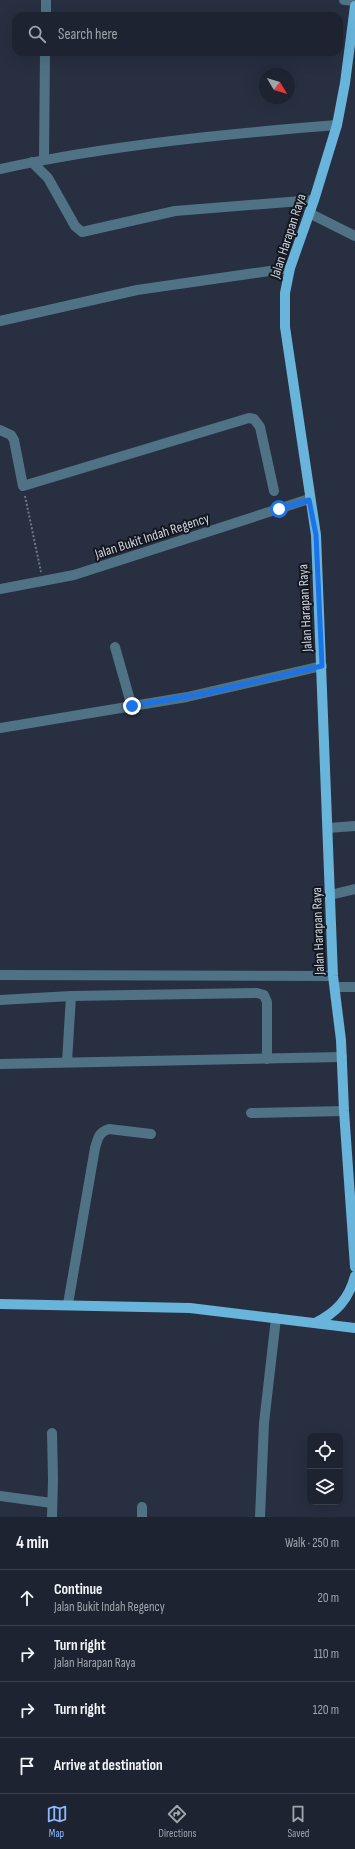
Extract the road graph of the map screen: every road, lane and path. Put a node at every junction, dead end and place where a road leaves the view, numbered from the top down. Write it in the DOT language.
graph roads {
  1 [pos="46,0"];
  2 [pos="344,0"];
  3 [pos="355,1"];
  4 [pos="355,6"];
  5 [pos="46,12"];
  6 [pos="46,56"];
  7 [pos="337,125"];
  8 [pos="44,159"];
  9 [pos="32,162"];
  10 [pos="0,169"];
  11 [pos="314,200"];
  12 [pos="309,213"];
  13 [pos="355,236"];
  14 [pos="290,268"];
  15 [pos="0,320"];
  16 [pos="0,430"];
  17 [pos="23,486"];
  18 [pos="274,491"];
  19 [pos="309,500"];
  20 [pos="42,581"];
  21 [pos="0,588"];
  22 [pos="115,647"];
  23 [pos="322,666"];
  24 [pos="132,706"];
  25 [pos="0,728"];
  26 [pos="355,826"];
  27 [pos="328,828"];
  28 [pos="355,890"];
  29 [pos="330,895"];
  30 [pos="0,975"];
  31 [pos="333,976"];
  32 [pos="334,987"];
  33 [pos="355,987"];
  34 [pos="70,996"];
  35 [pos="0,1000"];
  36 [pos="342,1057"];
  37 [pos="267,1059"];
  38 [pos="67,1062"];
  39 [pos="0,1064"];
  40 [pos="344,1111"];
  41 [pos="251,1112"];
  42 [pos="151,1134"];
  43 [pos="355,1267"];
  44 [pos="355,1276"];
  45 [pos="0,1304"];
  46 [pos="68,1304"];
  47 [pos="276,1318"];
  48 [pos="315,1323"];
  49 [pos="355,1328"];
  50 [pos="52,1433"];
  51 [pos="0,1496"];
  52 [pos="52,1504"];
  53 [pos="52,1517"];
  54 [pos="260,1517"];
  1 -- 5 [label="street"];
  2 -- 3 [label="street"];
  4 -- 7 [label="main road, Jalan Harapan Raya"];
  6 -- 8 [label="street"];
  7 -- 8 [label="street"];
  7 -- 11 [label="main road, Jalan Harapan Raya"];
  8 -- 9 [label="street"];
  9 -- 10 [label="street"];
  9 -- 11 [label="street"];
  11 -- 12 [label="main road, Jalan Harapan Raya"];
  12 -- 13 [label="street"];
  12 -- 14 [label="main road, Jalan Harapan Raya"];
  14 -- 15 [label="street"];
  14 -- 19 [label="main road, Jalan Harapan Raya"];
  16 -- 17 [label="street"];
  17 -- 18 [label="street"];
  17 -- 20 [label="path"];
  19 -- 20 [label="street, Jalan Bukit Indah Regency"];
  19 -- 23 [label="main road, Jalan Harapan Raya"];
  20 -- 21 [label="street, Jalan Bukit Indah Regency"];
  22 -- 24 [label="street"];
  23 -- 24 [label="street"];
  23 -- 27 [label="main road, Jalan Harapan Raya"];
  24 -- 25 [label="street"];
  26 -- 27 [label="street"];
  27 -- 29 [label="main road, Jalan Harapan Raya"];
  28 -- 29 [label="street"];
  29 -- 31 [label="main road, Jalan Harapan Raya"];
  30 -- 31 [label="street"];
  31 -- 32 [label="main road, Jalan Harapan Raya"];
  32 -- 33 [label="street"];
  32 -- 36 [label="main road, Jalan Harapan Raya"];
  34 -- 35 [label="street"];
  34 -- 37 [label="street"];
  34 -- 38 [label="street"];
  36 -- 37 [label="street"];
  36 -- 40 [label="main road, Jalan Harapan Raya"];
  37 -- 38 [label="street"];
  38 -- 39 [label="street"];
  40 -- 41 [label="street"];
  40 -- 43 [label="main road, Jalan Harapan Raya"];
  42 -- 46 [label="street"];
  44 -- 48 [label="main road"];
  45 -- 46 [label="main road"];
  46 -- 47 [label="main road"];
  47 -- 48 [label="main road"];
  47 -- 54 [label="street"];
  48 -- 49 [label="main road"];
  50 -- 52 [label="street"];
  51 -- 52 [label="street"];
  52 -- 53 [label="street"];
}
